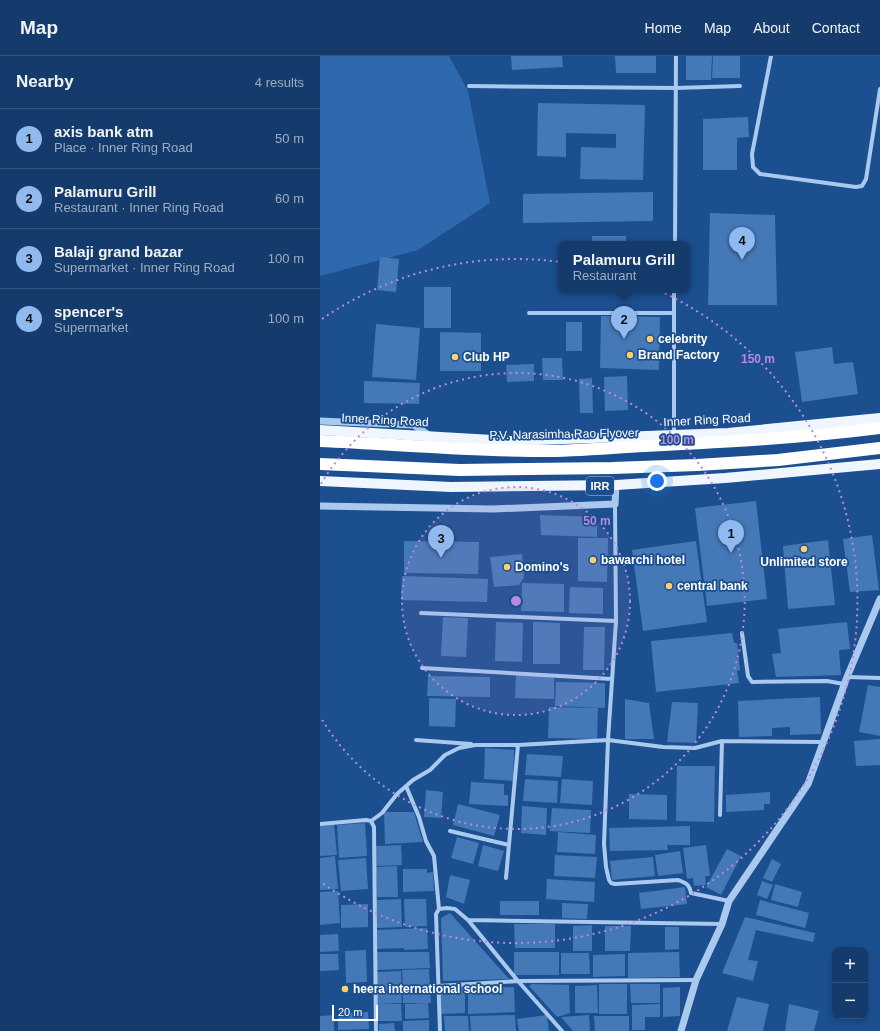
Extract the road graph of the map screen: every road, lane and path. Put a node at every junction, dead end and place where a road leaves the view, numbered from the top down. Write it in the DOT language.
graph roads {
  1 [pos="676,56"];
  2 [pos="771,56"];
  3 [pos="468,86"];
  4 [pos="740,86"];
  5 [pos="676,88"];
  6 [pos="880,89"];
  7 [pos="675,241"];
  8 [pos="674,293"];
  9 [pos="529,313"];
  10 [pos="674,313"];
  11 [pos="880,418"];
  12 [pos="320,421"];
  13 [pos="880,428"];
  14 [pos="320,430"];
  15 [pos="674,435"];
  16 [pos="431,436"];
  17 [pos="320,441"];
  18 [pos="880,448"];
  19 [pos="320,464"];
  20 [pos="880,464"];
  21 [pos="320,481"];
  22 [pos="616,485"];
  23 [pos="615,504"];
  24 [pos="320,506"];
  25 [pos="880,599"];
  26 [pos="421,613"];
  27 [pos="616,621"];
  28 [pos="742,633"];
  29 [pos="422,668"];
  30 [pos="880,678"];
  31 [pos="612,679"];
  32 [pos="846,680"];
  33 [pos="416,740"];
  34 [pos="608,740"];
  35 [pos="722,741"];
  36 [pos="823,742"];
  37 [pos="475,745"];
  38 [pos="518,745"];
  39 [pos="406,786"];
  40 [pos="720,815"];
  41 [pos="371,821"];
  42 [pos="320,824"];
  43 [pos="450,831"];
  44 [pos="509,846"];
  45 [pos="506,878"];
  46 [pos="729,901"];
  47 [pos="439,909"];
  48 [pos="468,920"];
  49 [pos="722,924"];
  50 [pos="696,980"];
  51 [pos="518,981"];
  52 [pos="438,986"];
  53 [pos="376,1031"];
  54 [pos="440,1031"];
  55 [pos="562,1031"];
  56 [pos="681,1031"];
  1 -- 5 [label="street"];
  2 -- 6 [label="street"];
  3 -- 5 [label="street"];
  4 -- 5 [label="street"];
  5 -- 7 [label="street"];
  8 -- 10 [label="street"];
  9 -- 10 [label="street"];
  10 -- 15 [label="street"];
  11 -- 15 [label="main road, Inner Ring Road"];
  12 -- 16 [label="street"];
  13 -- 17 [label="highway, P.V. Narasimha Rao Flyover"];
  14 -- 16 [label="main road, Inner Ring Road"];
  15 -- 16 [label="main road, Inner Ring Road"];
  18 -- 19 [label="highway"];
  20 -- 22 [label="main road, IRR"];
  21 -- 22 [label="main road, IRR"];
  22 -- 23 [label="street"];
  23 -- 24 [label="street"];
  23 -- 27 [label="street"];
  25 -- 32 [label="street"];
  26 -- 27 [label="street"];
  27 -- 31 [label="street"];
  28 -- 32 [label="street"];
  29 -- 31 [label="street"];
  30 -- 32 [label="street"];
  31 -- 34 [label="street"];
  32 -- 36 [label="street"];
  33 -- 37 [label="street"];
  34 -- 35 [label="street"];
  34 -- 38 [label="street"];
  34 -- 46 [label="street"];
  35 -- 36 [label="street"];
  35 -- 40 [label="street"];
  36 -- 46 [label="street"];
  37 -- 38 [label="street"];
  37 -- 39 [label="street"];
  38 -- 44 [label="street"];
  39 -- 41 [label="street"];
  39 -- 47 [label="street"];
  41 -- 42 [label="street"];
  41 -- 53 [label="street"];
  43 -- 44 [label="street"];
  44 -- 45 [label="street"];
  46 -- 49 [label="street"];
  47 -- 48 [label="street"];
  47 -- 52 [label="street"];
  48 -- 49 [label="street"];
  48 -- 51 [label="street"];
  49 -- 50 [label="street"];
  50 -- 51 [label="street"];
  50 -- 56 [label="street"];
  51 -- 52 [label="street"];
  51 -- 55 [label="street"];
  52 -- 54 [label="street"];
}
